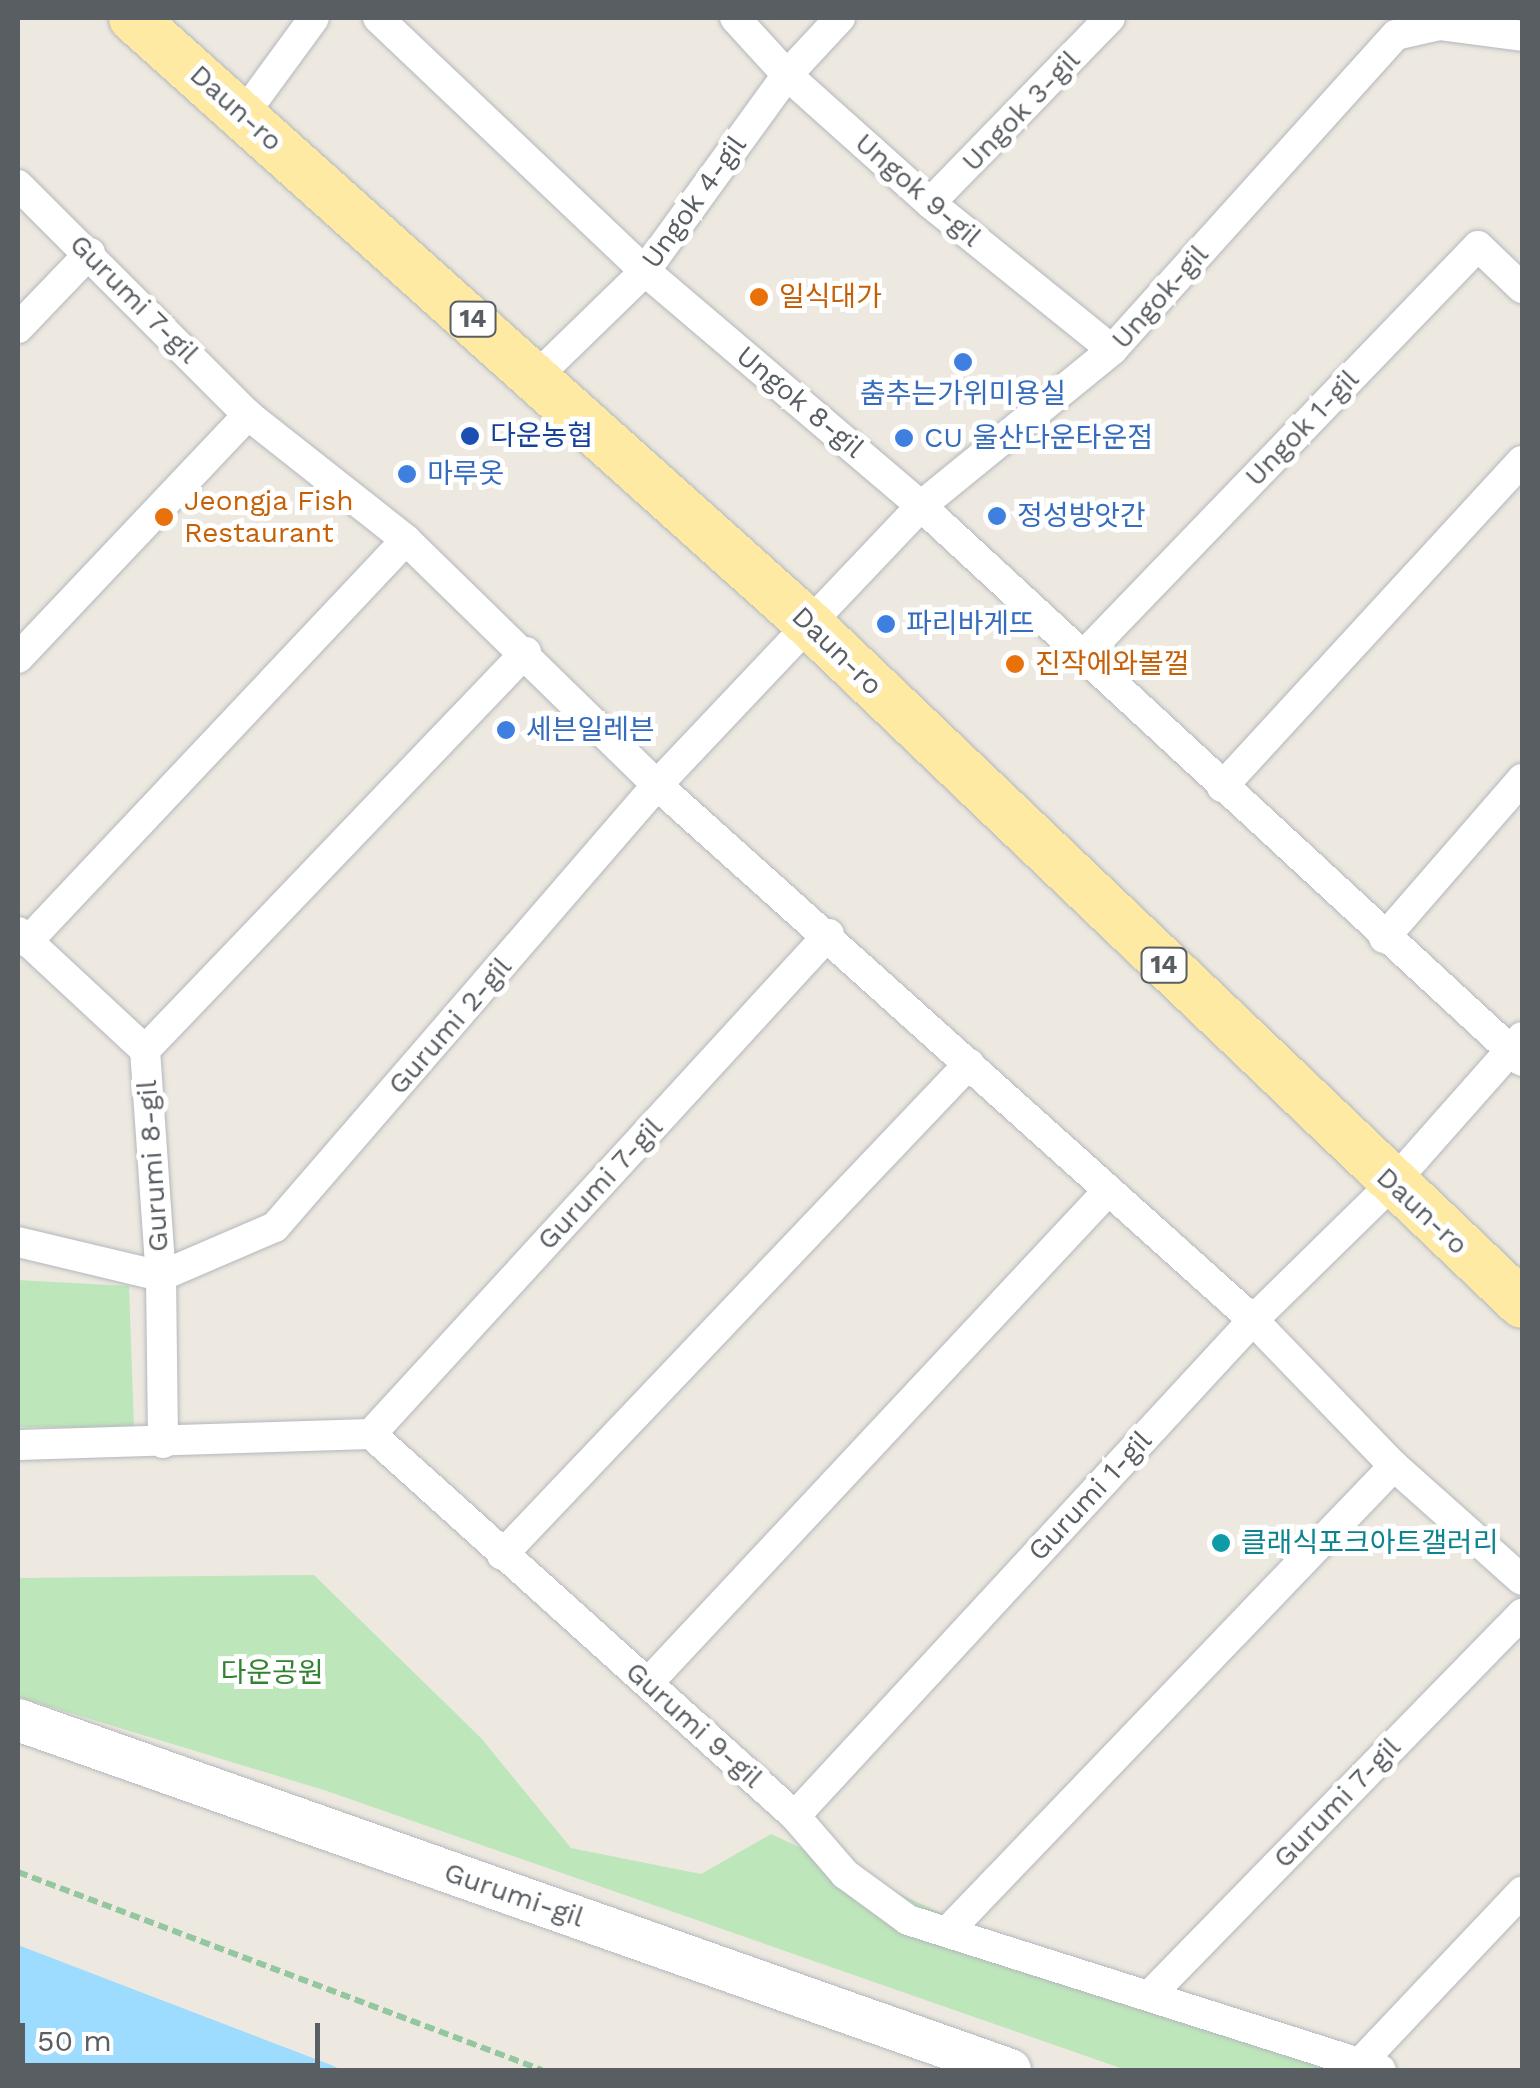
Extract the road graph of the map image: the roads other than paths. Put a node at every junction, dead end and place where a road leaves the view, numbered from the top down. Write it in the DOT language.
graph roads {
  1 [pos="134,18"];
  2 [pos="314,18"];
  3 [pos="378,18"];
  4 [pos="735,18"];
  5 [pos="840,18"];
  6 [pos="1110,18"];
  7 [pos="1522,36"];
  8 [pos="787,75"];
  9 [pos="243,115"];
  10 [pos="18,185"];
  11 [pos="930,203"];
  12 [pos="90,253"];
  13 [pos="645,271"];
  14 [pos="1522,288"];
  15 [pos="18,328"];
  16 [pos="1112,350"];
  17 [pos="536,376"];
  18 [pos="248,415"];
  19 [pos="1522,462"];
  20 [pos="922,506"];
  21 [pos="406,540"];
  22 [pos="809,624"];
  23 [pos="526,652"];
  24 [pos="1083,656"];
  25 [pos="18,658"];
  26 [pos="1522,779"];
  27 [pos="658,785"];
  28 [pos="1222,787"];
  29 [pos="829,934"];
  30 [pos="22,937"];
  31 [pos="1384,938"];
  32 [pos="1518,1049"];
  33 [pos="145,1050"];
  34 [pos="968,1064"];
  35 [pos="1392,1184"];
  36 [pos="1107,1192"];
  37 [pos="18,1242"];
  38 [pos="161,1276"];
  39 [pos="1522,1304"];
  40 [pos="1252,1320"];
  41 [pos="371,1434"];
  42 [pos="163,1443"];
  43 [pos="18,1444"];
  44 [pos="1394,1466"];
  45 [pos="502,1555"];
  46 [pos="1522,1580"];
  47 [pos="1522,1614"];
  48 [pos="648,1682"];
  49 [pos="18,1720"];
  50 [pos="795,1816"];
  51 [pos="1522,1892"];
  52 [pos="948,1930"];
  53 [pos="1152,1993"];
  54 [pos="1372,2066"];
  55 [pos="1010,2070"];
  1 -- 9 [label="main road, Daun-ro / 14"];
  2 -- 9 [label="street"];
  3 -- 13 [label="street, Ungok 8-gil"];
  4 -- 8 [label="street, Ungok 9-gil"];
  5 -- 8 [label="street, Ungok 4-gil"];
  6 -- 11 [label="street, Ungok 3-gil"];
  7 -- 16 [label="street, Ungok-gil"];
  8 -- 11 [label="street, Ungok 9-gil"];
  8 -- 13 [label="street, Ungok 4-gil"];
  9 -- 17 [label="main road, Daun-ro / 14"];
  10 -- 12 [label="street, Gurumi 7-gil"];
  11 -- 16 [label="street, Ungok 9-gil"];
  12 -- 15 [label="street"];
  12 -- 18 [label="street, Gurumi 7-gil"];
  13 -- 17 [label="street, Ungok 4-gil"];
  13 -- 20 [label="street, Ungok 8-gil"];
  14 -- 24 [label="street, Ungok 1-gil"];
  16 -- 20 [label="street, Ungok-gil"];
  17 -- 22 [label="main road, Daun-ro / 14"];
  18 -- 21 [label="street, Gurumi 7-gil"];
  18 -- 25 [label="street"];
  19 -- 28 [label="street"];
  20 -- 22 [label="street, Ungok-gil"];
  20 -- 24 [label="street, Ungok 8-gil"];
  21 -- 23 [label="street, Gurumi 7-gil"];
  21 -- 30 [label="street"];
  22 -- 27 [label="street, Gurumi 2-gil"];
  22 -- 35 [label="main road, Daun-ro / 14"];
  23 -- 27 [label="street, Gurumi 7-gil"];
  23 -- 33 [label="street"];
  24 -- 28 [label="street, Ungok 8-gil"];
  26 -- 31 [label="street"];
  27 -- 29 [label="street, Gurumi 7-gil"];
  27 -- 38 [label="street, Gurumi 2-gil"];
  28 -- 31 [label="street, Ungok 8-gil"];
  29 -- 34 [label="street, Gurumi 7-gil"];
  29 -- 41 [label="street, Gurumi 7-gil"];
  30 -- 33 [label="street, Gurumi 8-gil"];
  31 -- 32 [label="street, Ungok 8-gil"];
  32 -- 35 [label="street, Gurumi 1-gil"];
  33 -- 38 [label="street, Gurumi 8-gil"];
  34 -- 36 [label="street, Gurumi 7-gil"];
  34 -- 45 [label="street"];
  35 -- 39 [label="main road, Daun-ro / 14"];
  35 -- 40 [label="street, Gurumi 1-gil"];
  36 -- 40 [label="street, Gurumi 7-gil"];
  36 -- 48 [label="street"];
  37 -- 38 [label="street"];
  38 -- 42 [label="street, Gurumi 8-gil"];
  40 -- 44 [label="street, Gurumi 7-gil"];
  40 -- 50 [label="street, Gurumi 1-gil"];
  41 -- 42 [label="street"];
  41 -- 45 [label="street, Gurumi 9-gil"];
  42 -- 43 [label="street"];
  44 -- 46 [label="street, Gurumi 7-gil"];
  44 -- 52 [label="street"];
  45 -- 48 [label="street, Gurumi 9-gil"];
  47 -- 53 [label="street, Gurumi 7-gil"];
  48 -- 50 [label="street, Gurumi 9-gil"];
  49 -- 55 [label="street, Gurumi-gil"];
  50 -- 52 [label="street, Gurumi 9-gil"];
  51 -- 54 [label="street"];
  52 -- 53 [label="street, Gurumi 9-gil"];
  53 -- 54 [label="street, Gurumi 9-gil"];
}
